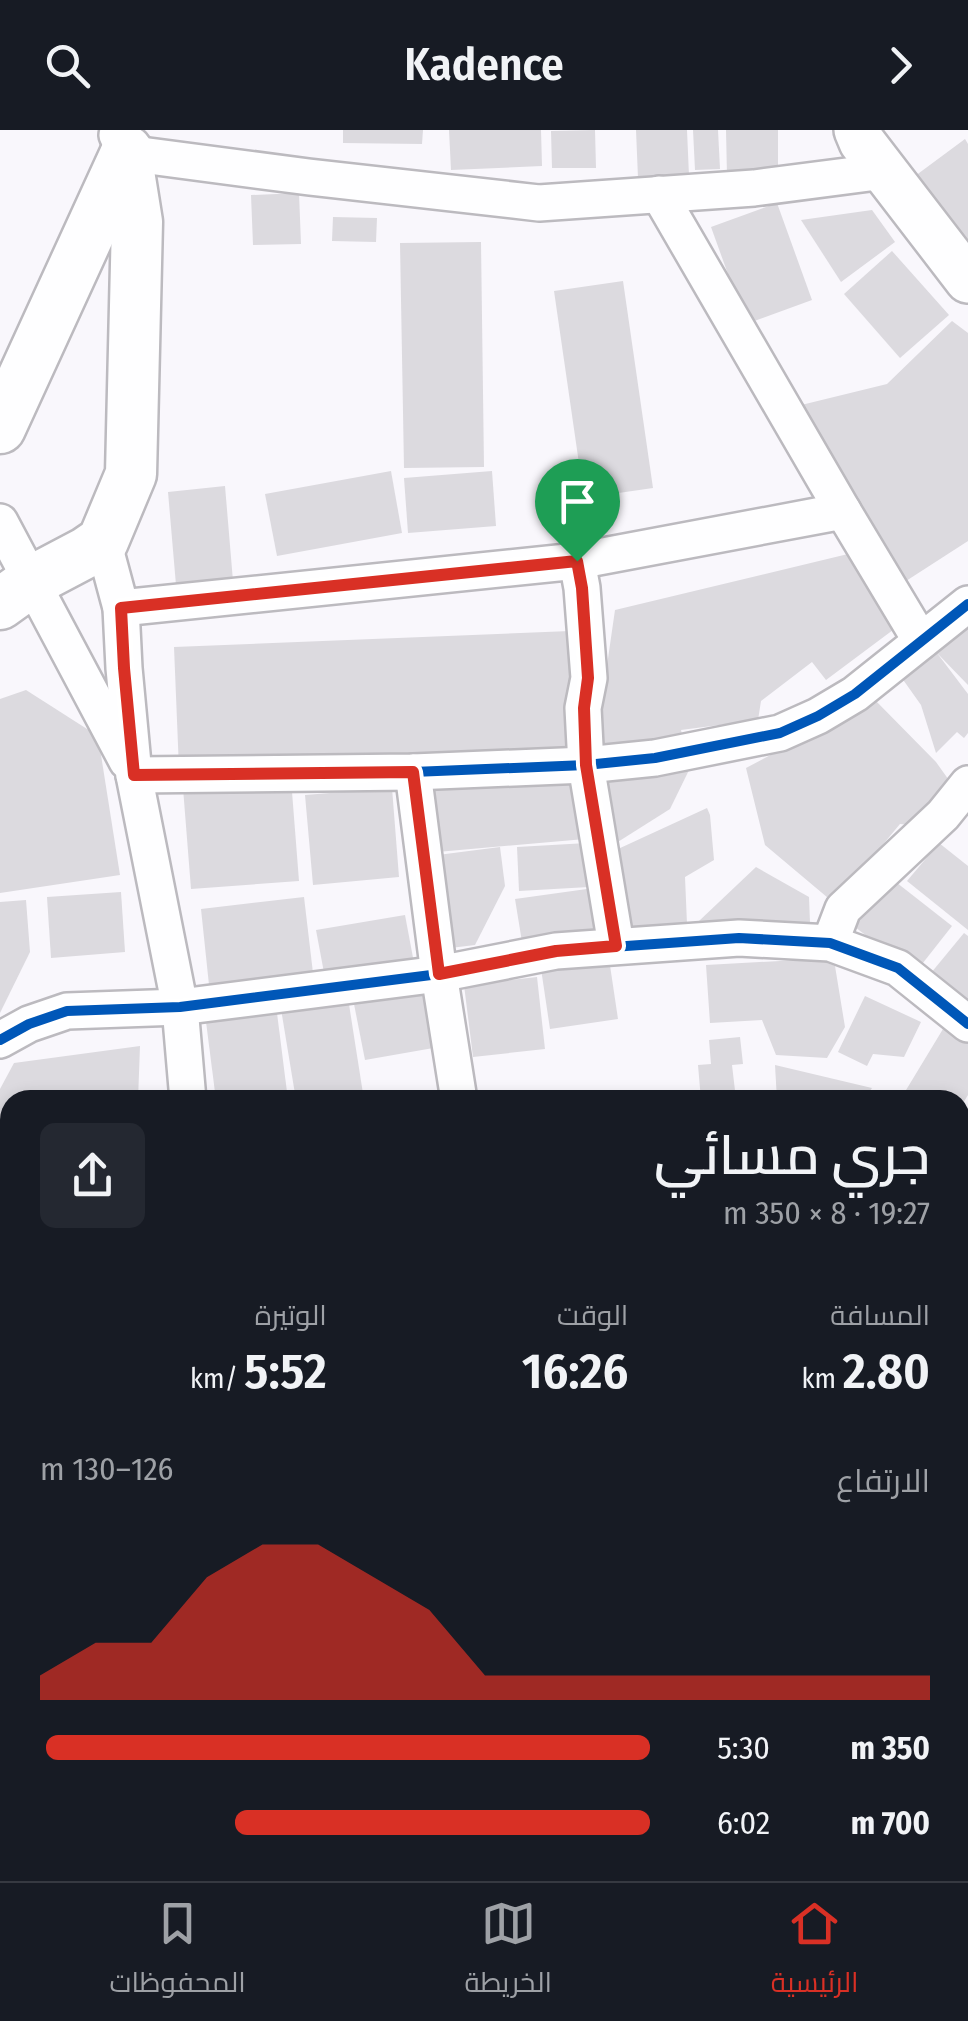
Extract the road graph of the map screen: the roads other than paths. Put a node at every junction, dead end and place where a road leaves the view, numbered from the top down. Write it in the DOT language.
graph roads {
  1 [pos="857,130"];
  2 [pos="126,138"];
  3 [pos="884,172"];
  4 [pos="658,194"];
  5 [pos="967,276"];
  6 [pos="0,428"];
  7 [pos="843,511"];
  8 [pos="0,522"];
  9 [pos="104,540"];
  10 [pos="577,561"];
  11 [pos="16,592"];
  12 [pos="968,604"];
  13 [pos="121,608"];
  14 [pos="921,641"];
  15 [pos="586,765"];
  16 [pos="413,772"];
  17 [pos="134,775"];
  18 [pos="968,784"];
  19 [pos="956,826"];
  20 [pos="830,943"];
  21 [pos="616,946"];
  22 [pos="439,974"];
  23 [pos="180,1007"];
  24 [pos="968,1024"];
  25 [pos="0,1040"];
  26 [pos="187,1090"];
  27 [pos="457,1090"];
  1 -- 3 [label="street"];
  2 -- 4 [label="street"];
  2 -- 6 [label="main road"];
  2 -- 9 [label="main road"];
  3 -- 4 [label="street"];
  3 -- 5 [label="street"];
  4 -- 7 [label="street"];
  7 -- 10 [label="street"];
  7 -- 14 [label="street"];
  8 -- 11 [label="street"];
  9 -- 11 [label="main road"];
  9 -- 13 [label="street"];
  10 -- 13 [label="street"];
  10 -- 15 [label="street"];
  11 -- 17 [label="street"];
  12 -- 14 [label="street"];
  13 -- 17 [label="street"];
  14 -- 15 [label="street"];
  15 -- 16 [label="street"];
  15 -- 21 [label="street"];
  16 -- 17 [label="street"];
  16 -- 22 [label="street"];
  17 -- 23 [label="street"];
  18 -- 19 [label="street"];
  19 -- 20 [label="street"];
  20 -- 21 [label="street"];
  20 -- 24 [label="street"];
  21 -- 22 [label="street"];
  22 -- 23 [label="street"];
  22 -- 27 [label="street"];
  23 -- 25 [label="street"];
  23 -- 26 [label="street"];
}
